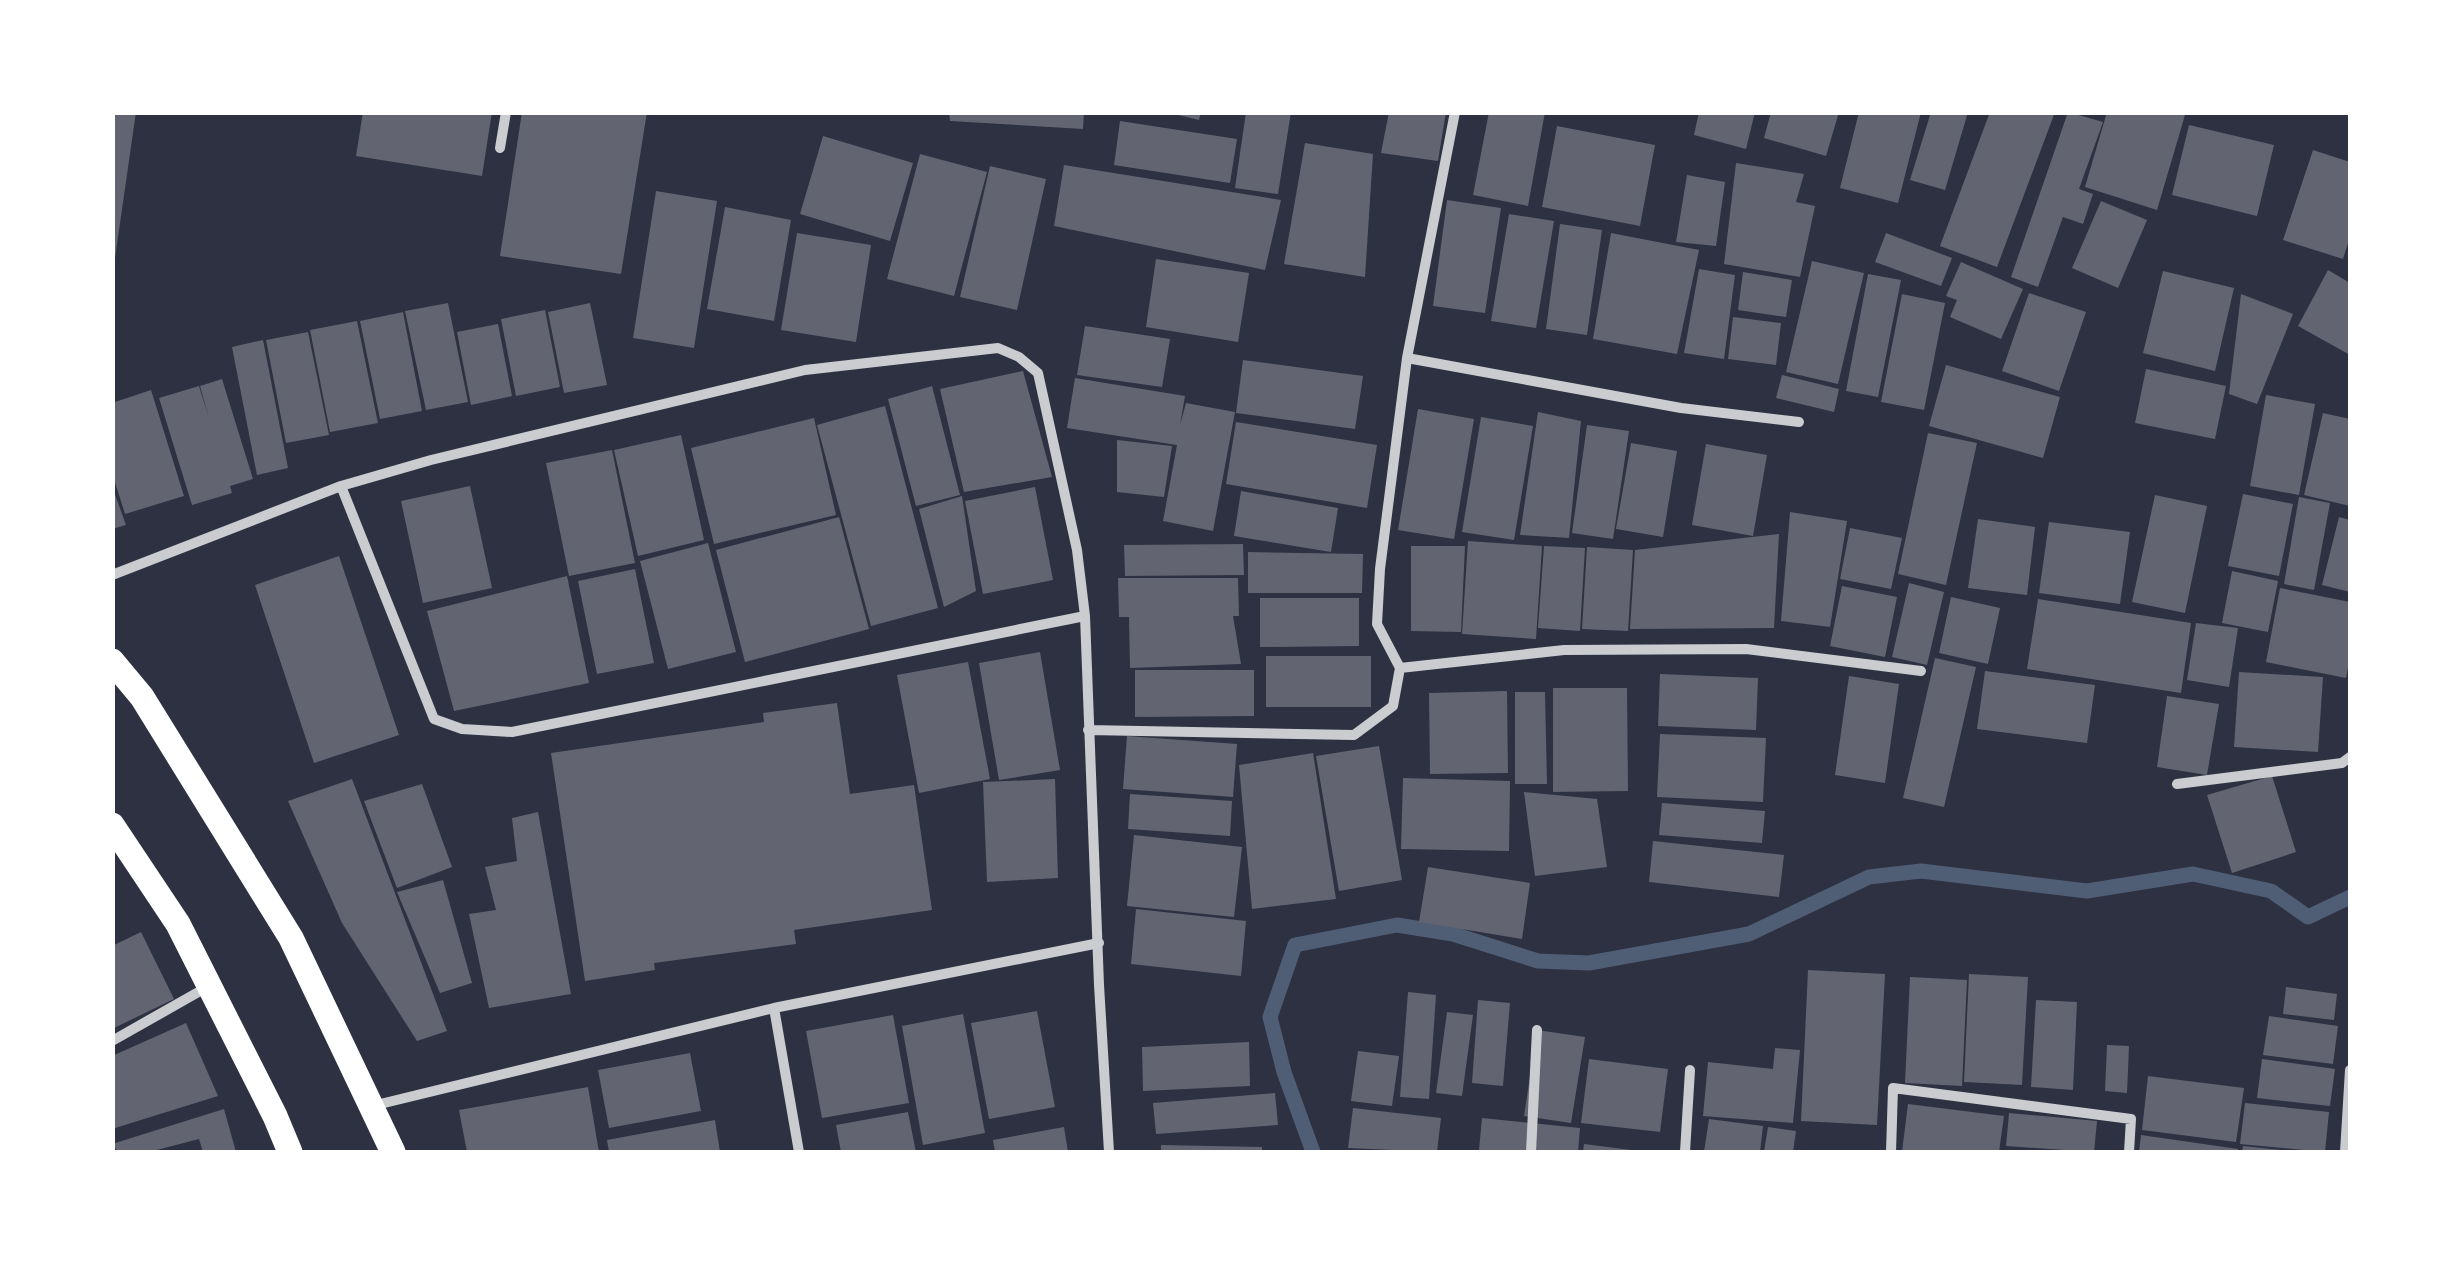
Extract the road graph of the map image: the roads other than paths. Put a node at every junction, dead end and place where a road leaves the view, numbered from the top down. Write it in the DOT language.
graph roads {
  1 [pos="506,112"];
  2 [pos="1455,112"];
  3 [pos="500,148"];
  4 [pos="1406,358"];
  5 [pos="1799,422"];
  6 [pos="342,486"];
  7 [pos="112,574"];
  8 [pos="1085,616"];
  9 [pos="112,660"];
  10 [pos="1400,668"];
  11 [pos="1920,671"];
  12 [pos="1088,730"];
  13 [pos="2350,757"];
  14 [pos="2178,784"];
  15 [pos="112,825"];
  16 [pos="1099,944"];
  17 [pos="210,986"];
  18 [pos="774,1008"];
  19 [pos="1537,1030"];
  20 [pos="112,1041"];
  21 [pos="1690,1070"];
  22 [pos="2350,1070"];
  23 [pos="371,1106"];
  24 [pos="290,1152"];
  25 [pos="393,1152"];
  26 [pos="799,1152"];
  27 [pos="1109,1152"];
  28 [pos="1532,1152"];
  29 [pos="1685,1152"];
  30 [pos="1891,1152"];
  31 [pos="2129,1152"];
  32 [pos="2346,1152"];
  1 -- 3 [label="street"];
  2 -- 4 [label="street"];
  4 -- 5 [label="street"];
  4 -- 10 [label="street"];
  6 -- 7 [label="street"];
  6 -- 8 [label="street"];
  6 -- 8 [label="street"];
  8 -- 12 [label="street"];
  9 -- 23 [label="main road"];
  10 -- 11 [label="street"];
  10 -- 12 [label="street"];
  12 -- 16 [label="street"];
  13 -- 14 [label="street"];
  15 -- 17 [label="main road"];
  16 -- 18 [label="street"];
  16 -- 27 [label="street"];
  17 -- 20 [label="street"];
  17 -- 24 [label="main road"];
  18 -- 23 [label="street"];
  18 -- 26 [label="street"];
  19 -- 28 [label="street"];
  21 -- 29 [label="street"];
  22 -- 32 [label="street"];
  23 -- 25 [label="main road"];
  30 -- 31 [label="street"];
}
